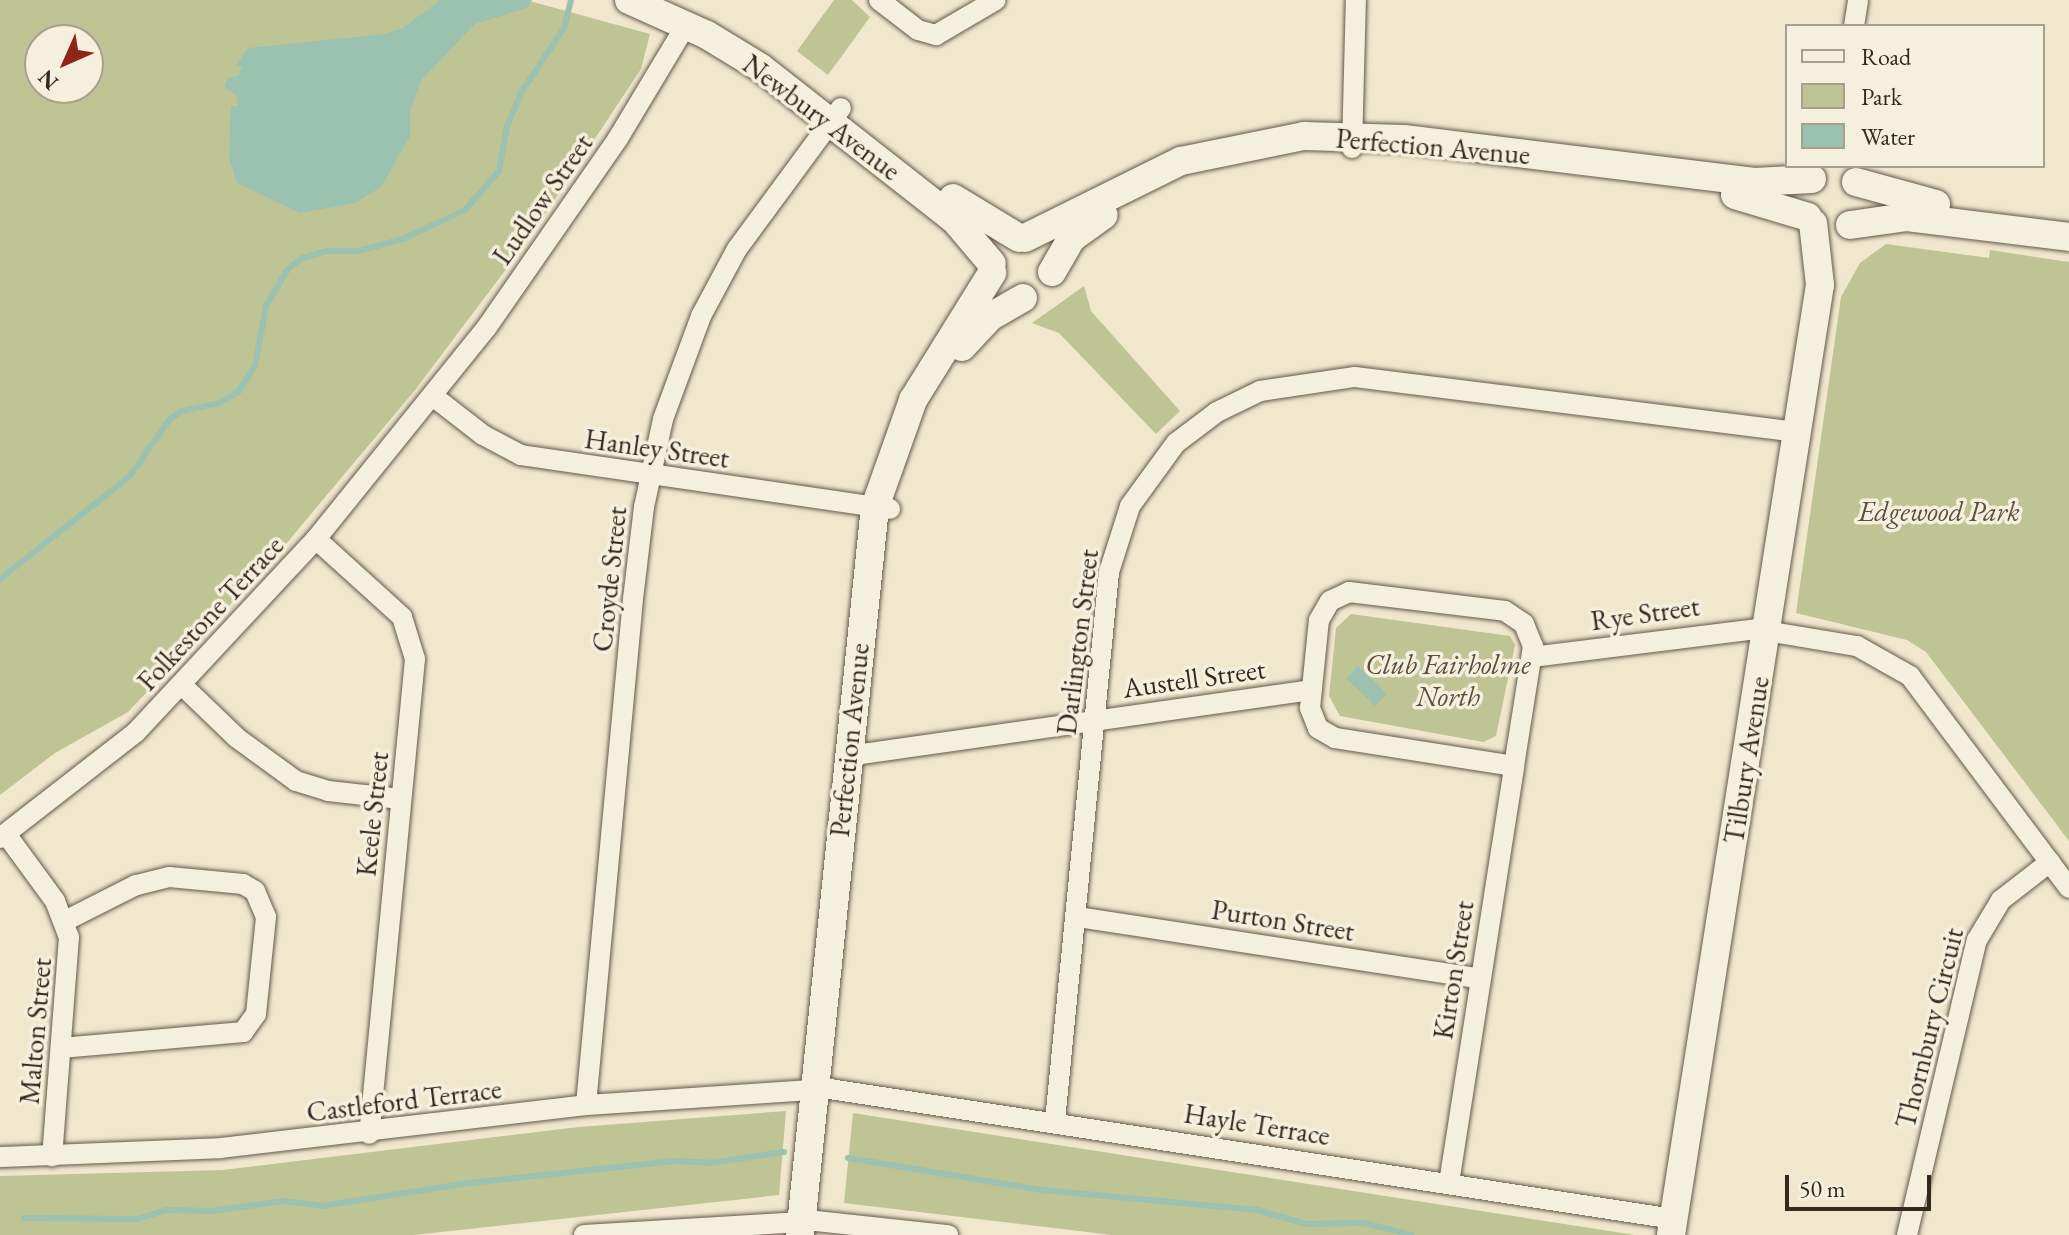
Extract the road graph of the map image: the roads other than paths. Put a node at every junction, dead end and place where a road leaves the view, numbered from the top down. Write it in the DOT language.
graph roads {
  1 [pos="629,0"];
  2 [pos="663,0"];
  3 [pos="879,0"];
  4 [pos="996,0"];
  5 [pos="1356,0"];
  6 [pos="1858,0"];
  7 [pos="1854,24"];
  8 [pos="686,25"];
  9 [pos="836,115"];
  10 [pos="1352,142"];
  11 [pos="1817,173"];
  12 [pos="1853,175"];
  13 [pos="1810,220"];
  14 [pos="2069,220"];
  15 [pos="1848,227"];
  16 [pos="2069,237"];
  17 [pos="1022,238"];
  18 [pos="992,269"];
  19 [pos="1052,272"];
  20 [pos="1820,285"];
  21 [pos="1023,298"];
  22 [pos="434,397"];
  23 [pos="1796,432"];
  24 [pos="650,476"];
  25 [pos="882,508"];
  26 [pos="316,539"];
  27 [pos="1766,629"];
  28 [pos="1532,657"];
  29 [pos="183,686"];
  30 [pos="1311,690"];
  31 [pos="1094,721"];
  32 [pos="855,755"];
  33 [pos="1514,766"];
  34 [pos="401,799"];
  35 [pos="3,836"];
  36 [pos="2050,862"];
  37 [pos="2069,888"];
  38 [pos="1077,917"];
  39 [pos="65,921"];
  40 [pos="1480,979"];
  41 [pos="61,1048"];
  42 [pos="822,1089"];
  43 [pos="586,1105"];
  44 [pos="1055,1121"];
  45 [pos="369,1134"];
  46 [pos="52,1156"];
  47 [pos="0,1157"];
  48 [pos="1449,1183"];
  49 [pos="1672,1227"];
  50 [pos="808,1228"];
  51 [pos="584,1235"];
  52 [pos="948,1235"];
  53 [pos="1907,1235"];
  1 -- 8 [label="main road, Newbury Avenue"];
  2 -- 9 [label="main road, Newbury Avenue"];
  3 -- 4 [label="street"];
  5 -- 10 [label="street"];
  6 -- 7 [label="street"];
  8 -- 9 [label="main road, Newbury Avenue"];
  8 -- 22 [label="street, Ludlow Street"];
  9 -- 17 [label="main road, Newbury Avenue"];
  9 -- 18 [label="main road, Newbury Avenue"];
  9 -- 24 [label="street, Croyde Street"];
  10 -- 11 [label="main road, Perfection Avenue"];
  10 -- 13 [label="main road, Perfection Avenue"];
  10 -- 17 [label="main road, Perfection Avenue"];
  10 -- 19 [label="main road, Perfection Avenue"];
  11 -- 12 [label="main road"];
  11 -- 13 [label="main road"];
  12 -- 14 [label="main road"];
  12 -- 15 [label="main road"];
  13 -- 15 [label="main road"];
  13 -- 20 [label="main road, Tilbury Avenue"];
  15 -- 16 [label="main road"];
  15 -- 20 [label="main road, Tilbury Avenue"];
  17 -- 18 [label="main road"];
  17 -- 19 [label="main road"];
  18 -- 21 [label="main road"];
  18 -- 25 [label="main road, Perfection Avenue"];
  19 -- 21 [label="main road"];
  20 -- 23 [label="main road, Tilbury Avenue"];
  21 -- 25 [label="main road, Perfection Avenue"];
  22 -- 24 [label="street, Hanley Street"];
  22 -- 26 [label="street, Folkestone Terrace"];
  23 -- 27 [label="main road, Tilbury Avenue"];
  23 -- 31 [label="street, Darlington Street"];
  24 -- 25 [label="street, Hanley Street"];
  24 -- 43 [label="street, Croyde Street"];
  25 -- 32 [label="main road, Perfection Avenue"];
  26 -- 29 [label="street, Folkestone Terrace"];
  26 -- 34 [label="street, Keele Street"];
  27 -- 28 [label="street, Rye Street"];
  27 -- 36 [label="street, Rye Street"];
  27 -- 49 [label="main road, Tilbury Avenue"];
  28 -- 30 [label="street"];
  28 -- 33 [label="street, Kirton Street"];
  29 -- 34 [label="street"];
  29 -- 35 [label="street, Folkestone Terrace"];
  30 -- 31 [label="street, Austell Street"];
  30 -- 33 [label="street"];
  31 -- 32 [label="street, Austell Street"];
  31 -- 38 [label="street, Darlington Street"];
  32 -- 42 [label="main road, Perfection Avenue"];
  33 -- 40 [label="street, Kirton Street"];
  34 -- 45 [label="street, Keele Street"];
  35 -- 39 [label="street, Malton Street"];
  36 -- 37 [label="street, Rye Street"];
  36 -- 53 [label="street, Thornbury Circuit"];
  38 -- 40 [label="street, Purton Street"];
  38 -- 44 [label="street, Darlington Street"];
  39 -- 41 [label="street, Malton Street"];
  39 -- 41 [label="street"];
  40 -- 48 [label="street, Kirton Street"];
  41 -- 46 [label="street, Malton Street"];
  42 -- 43 [label="street, Castleford Terrace"];
  42 -- 44 [label="street, Hayle Terrace"];
  42 -- 50 [label="main road, Perfection Avenue"];
  43 -- 45 [label="street, Castleford Terrace"];
  44 -- 48 [label="street, Hayle Terrace"];
  45 -- 46 [label="street, Castleford Terrace"];
  46 -- 47 [label="street, Castleford Terrace"];
  48 -- 49 [label="street, Hayle Terrace"];
  50 -- 51 [label="street"];
  50 -- 52 [label="street"];
}
